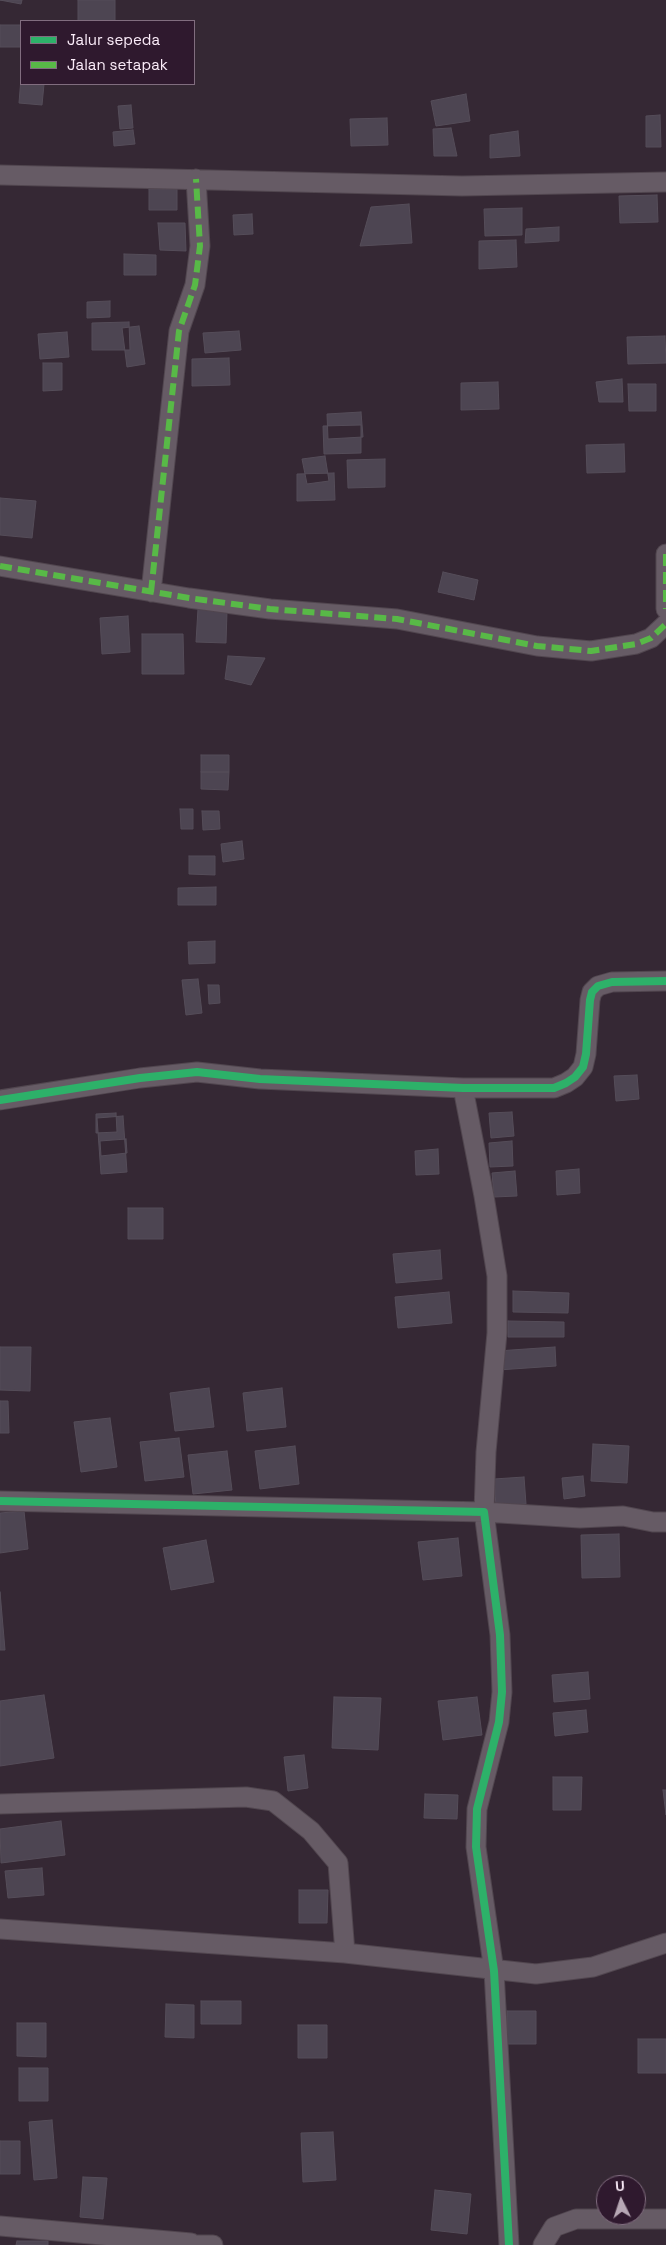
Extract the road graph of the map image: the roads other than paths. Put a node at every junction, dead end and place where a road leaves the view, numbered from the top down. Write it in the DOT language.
graph roads {
  1 [pos="0,175"];
  2 [pos="196,178"];
  3 [pos="666,182"];
  4 [pos="666,554"];
  5 [pos="0,566"];
  6 [pos="151,592"];
  7 [pos="666,609"];
  8 [pos="666,624"];
  9 [pos="666,981"];
  10 [pos="463,1088"];
  11 [pos="0,1100"];
  12 [pos="0,1501"];
  13 [pos="484,1512"];
  14 [pos="666,1522"];
  15 [pos="0,1804"];
  16 [pos="0,1929"];
  17 [pos="666,1943"];
  18 [pos="344,1953"];
  19 [pos="494,1971"];
  20 [pos="666,2219"];
  21 [pos="0,2226"];
  22 [pos="190,2244"];
  23 [pos="213,2245"];
  24 [pos="510,2245"];
  25 [pos="543,2245"];
  1 -- 2 [label="street"];
  2 -- 3 [label="street"];
  2 -- 6 [label="street"];
  4 -- 7 [label="street"];
  5 -- 6 [label="street"];
  6 -- 8 [label="street"];
  9 -- 10 [label="street"];
  10 -- 11 [label="street"];
  10 -- 13 [label="street"];
  12 -- 13 [label="street"];
  13 -- 14 [label="street"];
  13 -- 19 [label="street"];
  15 -- 18 [label="street"];
  16 -- 18 [label="street"];
  17 -- 19 [label="street"];
  18 -- 19 [label="street"];
  19 -- 24 [label="street"];
  20 -- 25 [label="street"];
  21 -- 22 [label="street"];
  22 -- 23 [label="street"];
}
